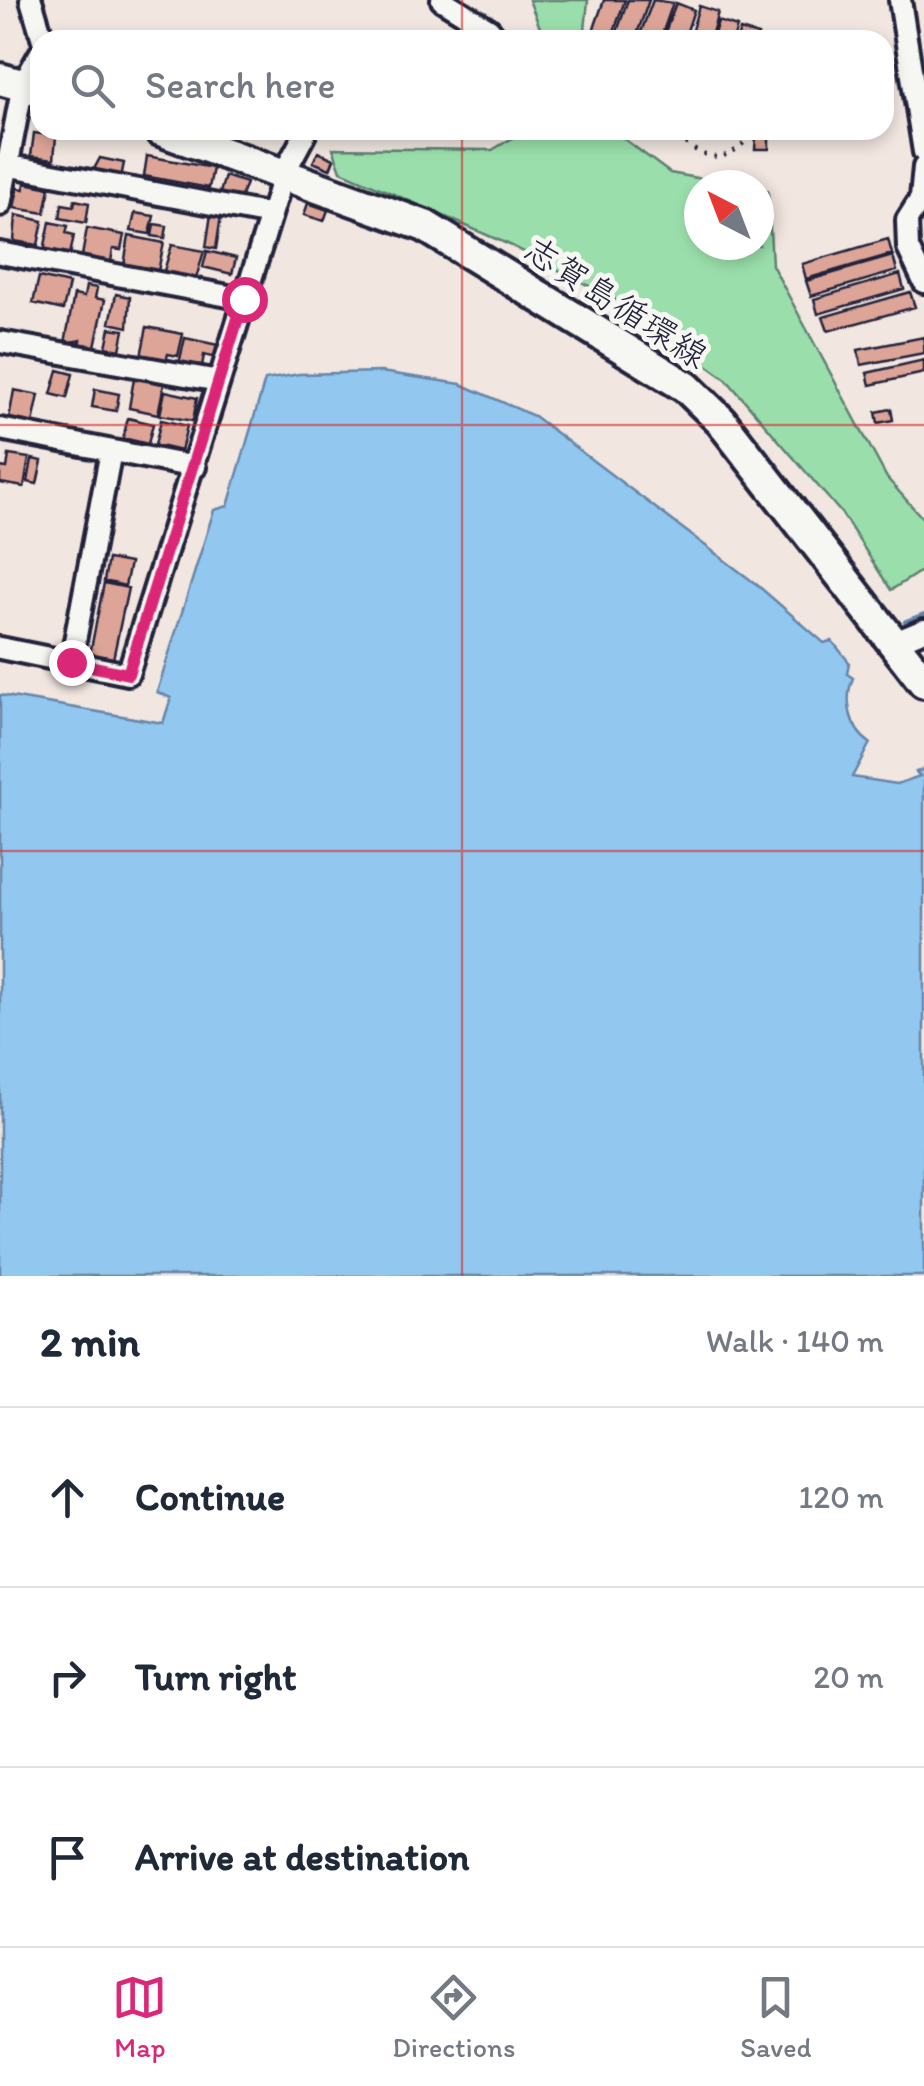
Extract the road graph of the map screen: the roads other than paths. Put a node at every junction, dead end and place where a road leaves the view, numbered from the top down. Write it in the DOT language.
graph roads {
  1 [pos="31,0"];
  2 [pos="442,0"];
  3 [pos="900,0"];
  4 [pos="41,30"];
  5 [pos="484,30"];
  6 [pos="21,84"];
  7 [pos="190,140"];
  8 [pos="302,140"];
  9 [pos="924,152"];
  10 [pos="4,165"];
  11 [pos="924,168"];
  12 [pos="284,172"];
  13 [pos="0,205"];
  14 [pos="271,215"];
  15 [pos="0,253"];
  16 [pos="924,282"];
  17 [pos="244,299"];
  18 [pos="0,342"];
  19 [pos="219,381"];
  20 [pos="0,429"];
  21 [pos="111,450"];
  22 [pos="196,467"];
  23 [pos="924,630"];
  24 [pos="893,643"];
  25 [pos="0,648"];
  26 [pos="71,662"];
  27 [pos="924,682"];
  1 -- 4 [label="street"];
  2 -- 5 [label="street"];
  3 -- 9 [label="street"];
  6 -- 10 [label="street"];
  7 -- 12 [label="main road, 志賀島循環線"];
  8 -- 12 [label="street"];
  10 -- 13 [label="street"];
  10 -- 14 [label="street"];
  11 -- 16 [label="street"];
  12 -- 14 [label="street"];
  12 -- 24 [label="main road, 志賀島循環線"];
  14 -- 17 [label="street"];
  15 -- 17 [label="street"];
  17 -- 19 [label="street"];
  18 -- 19 [label="street"];
  19 -- 22 [label="street"];
  20 -- 21 [label="street"];
  21 -- 22 [label="street"];
  21 -- 26 [label="street"];
  22 -- 26 [label="street"];
  23 -- 24 [label="street"];
  24 -- 27 [label="main road, 志賀島循環線"];
  25 -- 26 [label="street"];
}
